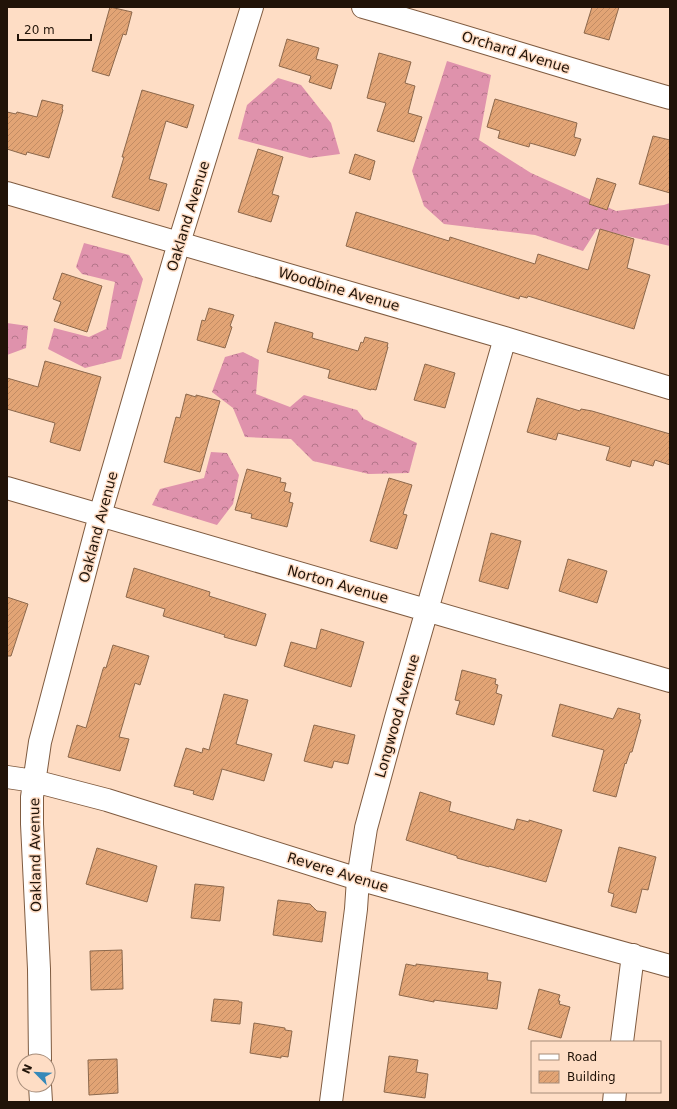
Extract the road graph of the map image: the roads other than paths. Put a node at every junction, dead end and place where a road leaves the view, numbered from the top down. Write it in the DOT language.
graph roads {
  1 [pos="252,7"];
  2 [pos="363,7"];
  3 [pos="670,98"];
  4 [pos="7,193"];
  5 [pos="179,243"];
  6 [pos="505,338"];
  7 [pos="670,388"];
  8 [pos="7,488"];
  9 [pos="100,515"];
  10 [pos="428,610"];
  11 [pos="670,681"];
  12 [pos="7,777"];
  13 [pos="34,781"];
  14 [pos="358,879"];
  15 [pos="633,955"];
  16 [pos="670,966"];
  17 [pos="622,1041"];
  18 [pos="40,1053"];
  19 [pos="331,1102"];
  1 -- 5 [label="street, Oakland Avenue"];
  2 -- 3 [label="street, Orchard Avenue"];
  4 -- 5 [label="street, Woodbine Avenue"];
  5 -- 6 [label="street, Woodbine Avenue"];
  5 -- 9 [label="street, Oakland Avenue"];
  6 -- 7 [label="street, Woodbine Avenue"];
  6 -- 10 [label="street, Longwood Avenue"];
  8 -- 9 [label="street, Norton Avenue"];
  9 -- 10 [label="street, Norton Avenue"];
  9 -- 13 [label="street, Oakland Avenue"];
  10 -- 11 [label="street, Norton Avenue"];
  10 -- 14 [label="street, Longwood Avenue"];
  12 -- 13 [label="street, Revere Avenue"];
  13 -- 14 [label="street, Revere Avenue"];
  13 -- 18 [label="street, Oakland Avenue"];
  14 -- 15 [label="street, Revere Avenue"];
  14 -- 19 [label="street, Longwood Avenue"];
  15 -- 16 [label="street, Revere Avenue"];
  15 -- 17 [label="street"];
}
